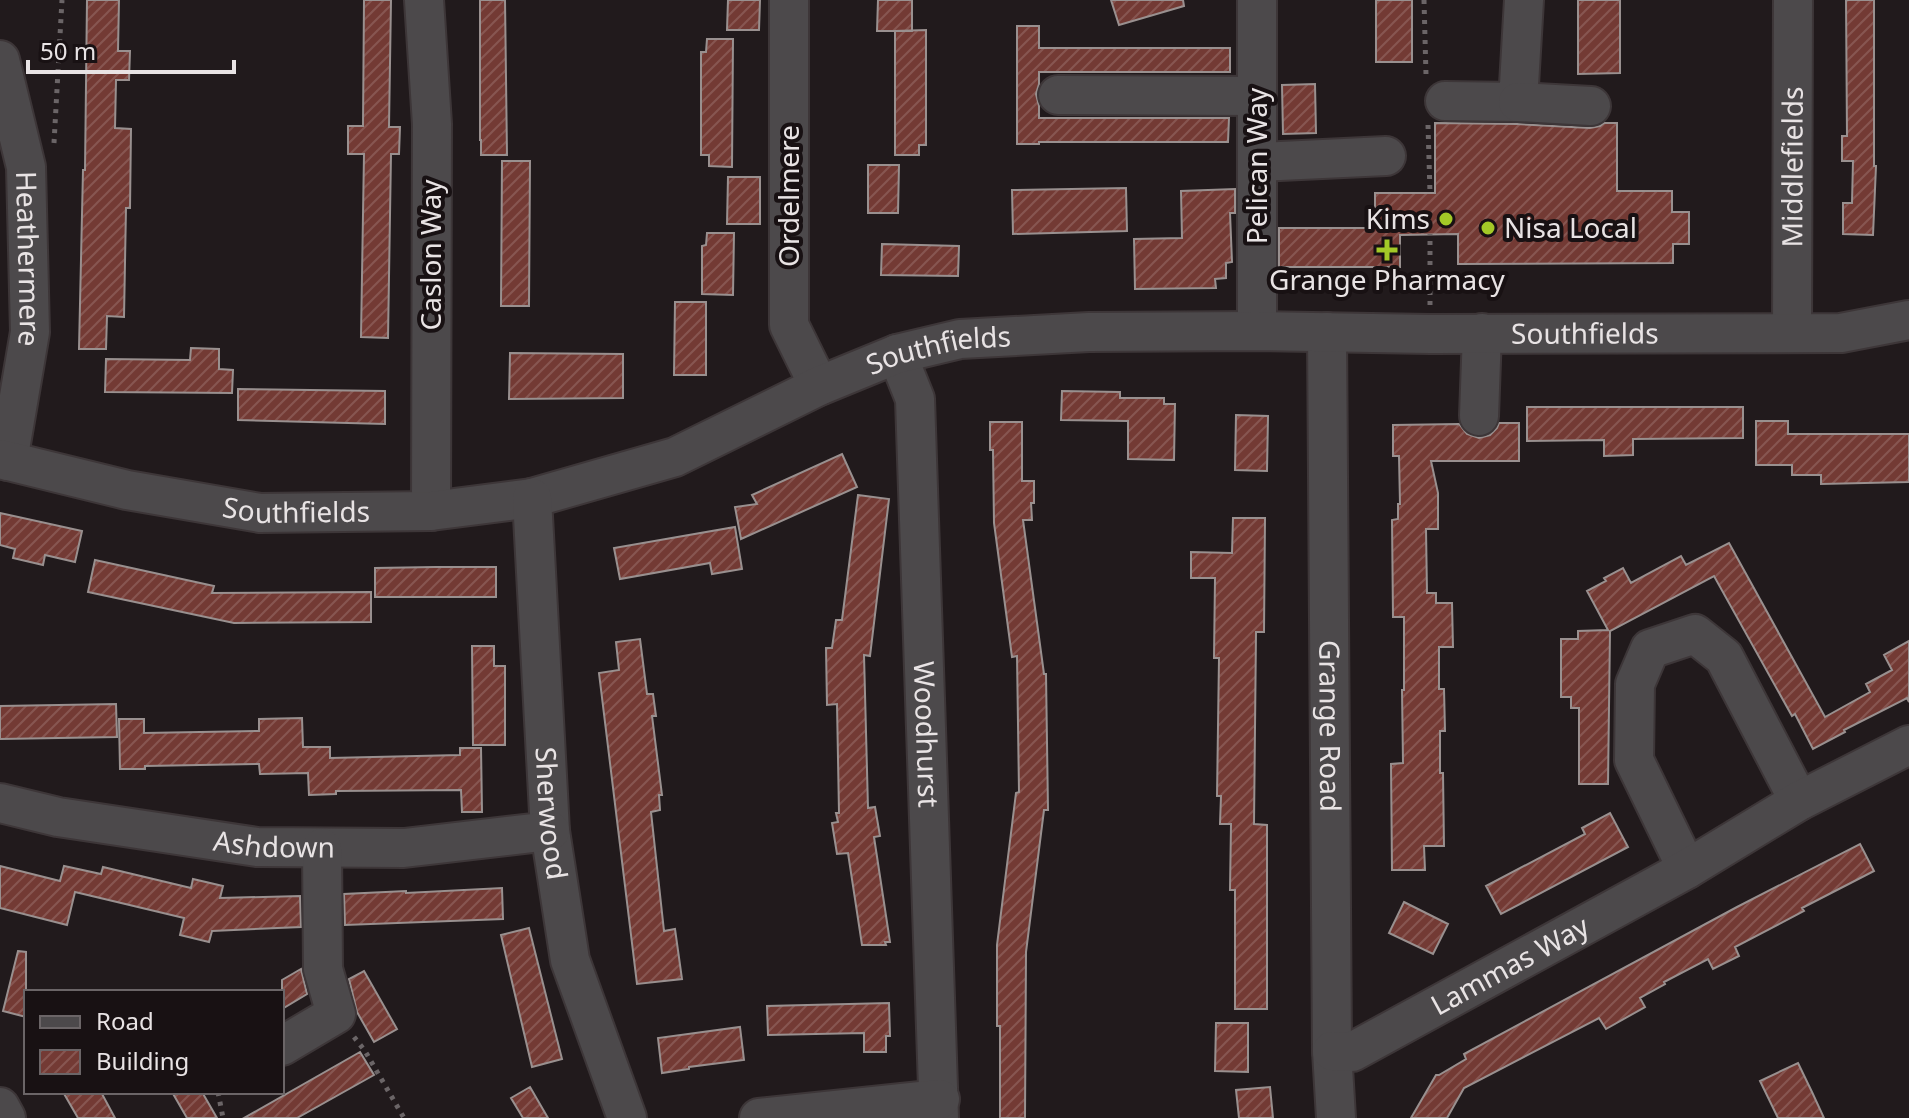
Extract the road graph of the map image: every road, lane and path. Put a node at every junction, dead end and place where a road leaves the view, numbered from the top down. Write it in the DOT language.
graph roads {
  1 [pos="62,0"];
  2 [pos="424,0"];
  3 [pos="789,0"];
  4 [pos="1257,0"];
  5 [pos="1524,0"];
  6 [pos="1793,0"];
  7 [pos="0,60"];
  8 [pos="1058,95"];
  9 [pos="1257,96"];
  10 [pos="1445,101"];
  11 [pos="1518,102"];
  12 [pos="1591,106"];
  13 [pos="1386,156"];
  14 [pos="1258,162"];
  15 [pos="26,167"];
  16 [pos="1430,234"];
  17 [pos="1909,320"];
  18 [pos="1257,331"];
  19 [pos="1327,332"];
  20 [pos="1482,333"];
  21 [pos="1792,333"];
  22 [pos="1430,334"];
  23 [pos="897,354"];
  24 [pos="819,386"];
  25 [pos="1479,416"];
  26 [pos="4,460"];
  27 [pos="532,498"];
  28 [pos="431,511"];
  29 [pos="1909,745"];
  30 [pos="1799,801"];
  31 [pos="0,803"];
  32 [pos="550,831"];
  33 [pos="322,848"];
  34 [pos="1687,869"];
  35 [pos="336,1014"];
  36 [pos="284,1045"];
  37 [pos="1332,1051"];
  38 [pos="218,1094"];
  39 [pos="0,1107"];
  40 [pos="940,1109"];
  41 [pos="6,1118"];
  42 [pos="223,1118"];
  43 [pos="404,1118"];
  44 [pos="627,1118"];
  45 [pos="759,1118"];
  46 [pos="1336,1118"];
  1 -- 15 [label="path"];
  2 -- 28 [label="street, Caslon Way"];
  3 -- 24 [label="street, Ordelmere"];
  4 -- 9 [label="street, Pelican Way"];
  5 -- 11 [label="street"];
  6 -- 21 [label="street, Middlefields"];
  7 -- 15 [label="street, Heathermere"];
  8 -- 9 [label="street"];
  9 -- 14 [label="street, Pelican Way"];
  10 -- 11 [label="street"];
  11 -- 12 [label="street"];
  13 -- 14 [label="street"];
  14 -- 18 [label="street, Pelican Way"];
  15 -- 26 [label="street, Heathermere"];
  16 -- 22 [label="path"];
  17 -- 21 [label="street, Southfields"];
  18 -- 19 [label="street, Southfields"];
  18 -- 23 [label="street, Southfields"];
  19 -- 22 [label="street, Southfields"];
  19 -- 37 [label="street, Grange Road"];
  20 -- 21 [label="street, Southfields"];
  20 -- 22 [label="street, Southfields"];
  20 -- 25 [label="street"];
  23 -- 24 [label="street, Southfields"];
  23 -- 40 [label="street, Woodhurst"];
  24 -- 27 [label="street, Southfields"];
  26 -- 28 [label="street, Southfields"];
  27 -- 28 [label="street, Southfields"];
  27 -- 32 [label="street, Sherwood"];
  29 -- 30 [label="street, Lammas Way"];
  30 -- 34 [label="street, Lammas Way"];
  30 -- 34 [label="street"];
  31 -- 33 [label="street, Ashdown"];
  32 -- 33 [label="street, Ashdown"];
  32 -- 44 [label="street, Sherwood"];
  33 -- 35 [label="street"];
  34 -- 37 [label="street, Lammas Way"];
  35 -- 36 [label="street"];
  35 -- 43 [label="path"];
  37 -- 46 [label="street, Grange Road"];
  38 -- 42 [label="path"];
  39 -- 41 [label="street"];
  40 -- 45 [label="street"];
}
